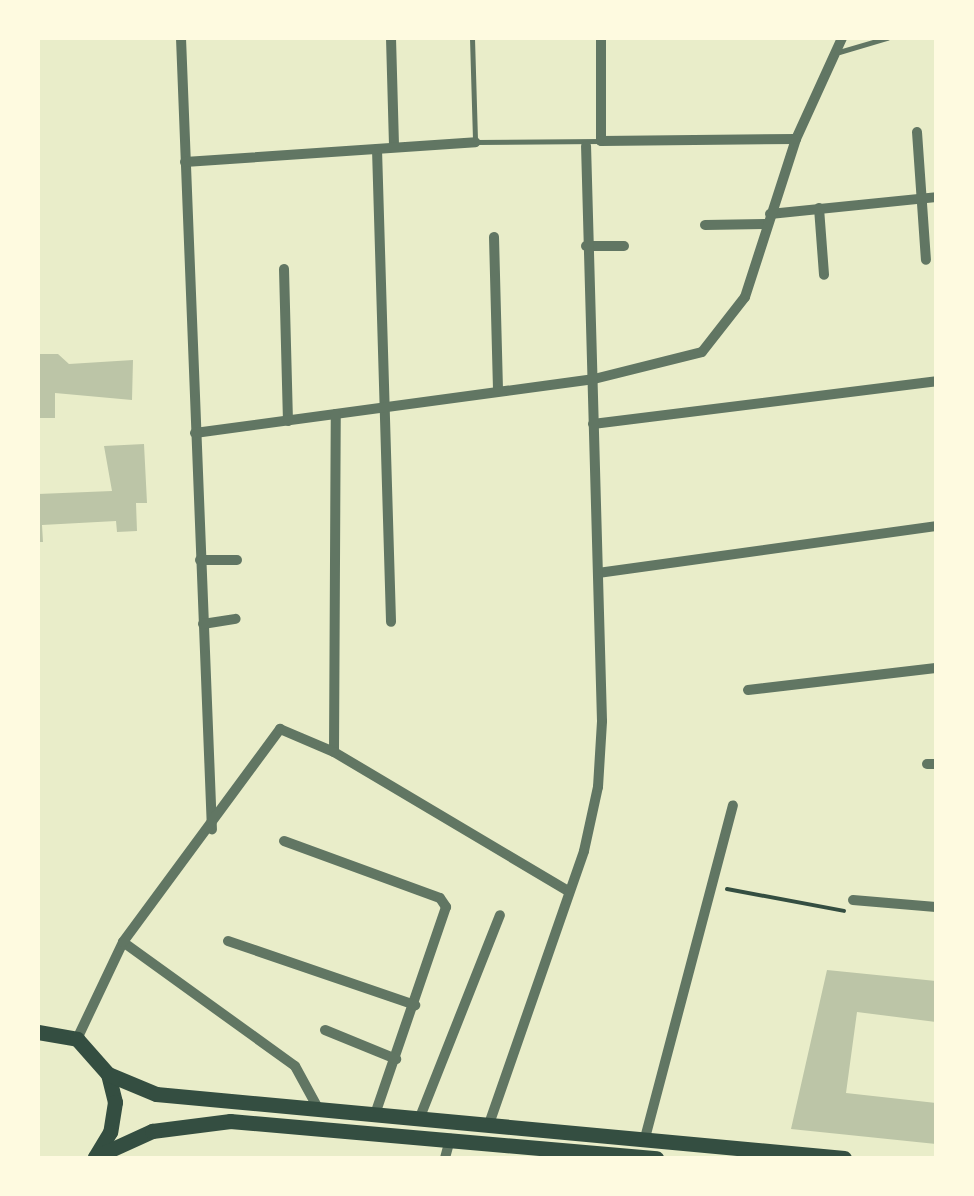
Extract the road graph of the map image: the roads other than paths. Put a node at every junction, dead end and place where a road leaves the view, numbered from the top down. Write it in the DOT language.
graph roads {
  1 [pos="182,38"];
  2 [pos="391,38"];
  3 [pos="472,38"];
  4 [pos="601,38"];
  5 [pos="842,38"];
  6 [pos="888,38"];
  7 [pos="836,52"];
  8 [pos="917,132"];
  9 [pos="796,139"];
  10 [pos="601,141"];
  11 [pos="476,142"];
  12 [pos="394,145"];
  13 [pos="586,146"];
  14 [pos="377,149"];
  15 [pos="186,162"];
  16 [pos="936,197"];
  17 [pos="922,198"];
  18 [pos="818,208"];
  19 [pos="768,219"];
  20 [pos="705,225"];
  21 [pos="494,237"];
  22 [pos="586,246"];
  23 [pos="624,246"];
  24 [pos="926,260"];
  25 [pos="284,270"];
  26 [pos="824,274"];
  27 [pos="594,379"];
  28 [pos="936,381"];
  29 [pos="498,390"];
  30 [pos="388,406"];
  31 [pos="336,414"];
  32 [pos="288,421"];
  33 [pos="593,424"];
  34 [pos="195,434"];
  35 [pos="936,526"];
  36 [pos="200,560"];
  37 [pos="236,560"];
  38 [pos="598,573"];
  39 [pos="236,620"];
  40 [pos="391,622"];
  41 [pos="203,624"];
  42 [pos="936,668"];
  43 [pos="748,690"];
  44 [pos="334,752"];
  45 [pos="733,805"];
  46 [pos="212,829"];
  47 [pos="284,841"];
  48 [pos="568,891"];
  49 [pos="854,900"];
  50 [pos="936,907"];
  51 [pos="500,915"];
  52 [pos="228,941"];
  53 [pos="123,942"];
  54 [pos="415,1005"];
  55 [pos="325,1030"];
  56 [pos="38,1032"];
  57 [pos="76,1039"];
  58 [pos="396,1059"];
  59 [pos="108,1074"];
  60 [pos="319,1110"];
  61 [pos="375,1114"];
  62 [pos="420,1118"];
  63 [pos="489,1124"];
  64 [pos="450,1138"];
  65 [pos="646,1138"];
  66 [pos="94,1158"];
  67 [pos="445,1158"];
  68 [pos="656,1158"];
  69 [pos="844,1158"];
  1 -- 15 [label="street"];
  2 -- 12 [label="street"];
  3 -- 11 [label="lane"];
  4 -- 10 [label="street"];
  5 -- 7 [label="street"];
  6 -- 7 [label="lane"];
  7 -- 9 [label="street"];
  8 -- 17 [label="street"];
  9 -- 10 [label="street"];
  9 -- 19 [label="street"];
  10 -- 13 [label="lane"];
  11 -- 12 [label="street"];
  11 -- 13 [label="lane"];
  12 -- 14 [label="street"];
  13 -- 22 [label="street"];
  14 -- 15 [label="street"];
  14 -- 30 [label="street"];
  15 -- 34 [label="street"];
  16 -- 17 [label="street"];
  17 -- 18 [label="street"];
  17 -- 24 [label="street"];
  18 -- 19 [label="street"];
  18 -- 26 [label="street"];
  19 -- 20 [label="street"];
  19 -- 27 [label="street"];
  21 -- 29 [label="street"];
  22 -- 23 [label="street"];
  22 -- 27 [label="street"];
  25 -- 32 [label="street"];
  27 -- 29 [label="street"];
  27 -- 33 [label="street"];
  28 -- 33 [label="street"];
  29 -- 30 [label="street"];
  30 -- 31 [label="street"];
  30 -- 40 [label="street"];
  31 -- 32 [label="street"];
  31 -- 44 [label="street"];
  32 -- 34 [label="street"];
  33 -- 38 [label="street"];
  34 -- 36 [label="street"];
  35 -- 38 [label="street"];
  36 -- 37 [label="street"];
  36 -- 41 [label="street"];
  38 -- 48 [label="street"];
  39 -- 41 [label="street"];
  41 -- 46 [label="street"];
  42 -- 43 [label="street"];
  44 -- 46 [label="street"];
  44 -- 48 [label="street"];
  45 -- 65 [label="street"];
  46 -- 53 [label="street"];
  47 -- 54 [label="street"];
  48 -- 63 [label="street"];
  49 -- 50 [label="street"];
  51 -- 62 [label="street"];
  52 -- 54 [label="street"];
  53 -- 57 [label="street"];
  53 -- 60 [label="street"];
  54 -- 58 [label="street"];
  55 -- 58 [label="street"];
  56 -- 57 [label="main road"];
  57 -- 59 [label="main road"];
  58 -- 61 [label="street"];
  59 -- 60 [label="main road"];
  59 -- 66 [label="main road"];
  60 -- 61 [label="main road"];
  61 -- 62 [label="main road"];
  62 -- 63 [label="main road"];
  63 -- 65 [label="main road"];
  64 -- 66 [label="main road"];
  64 -- 67 [label="street"];
  64 -- 68 [label="main road"];
  65 -- 69 [label="main road"];
}
